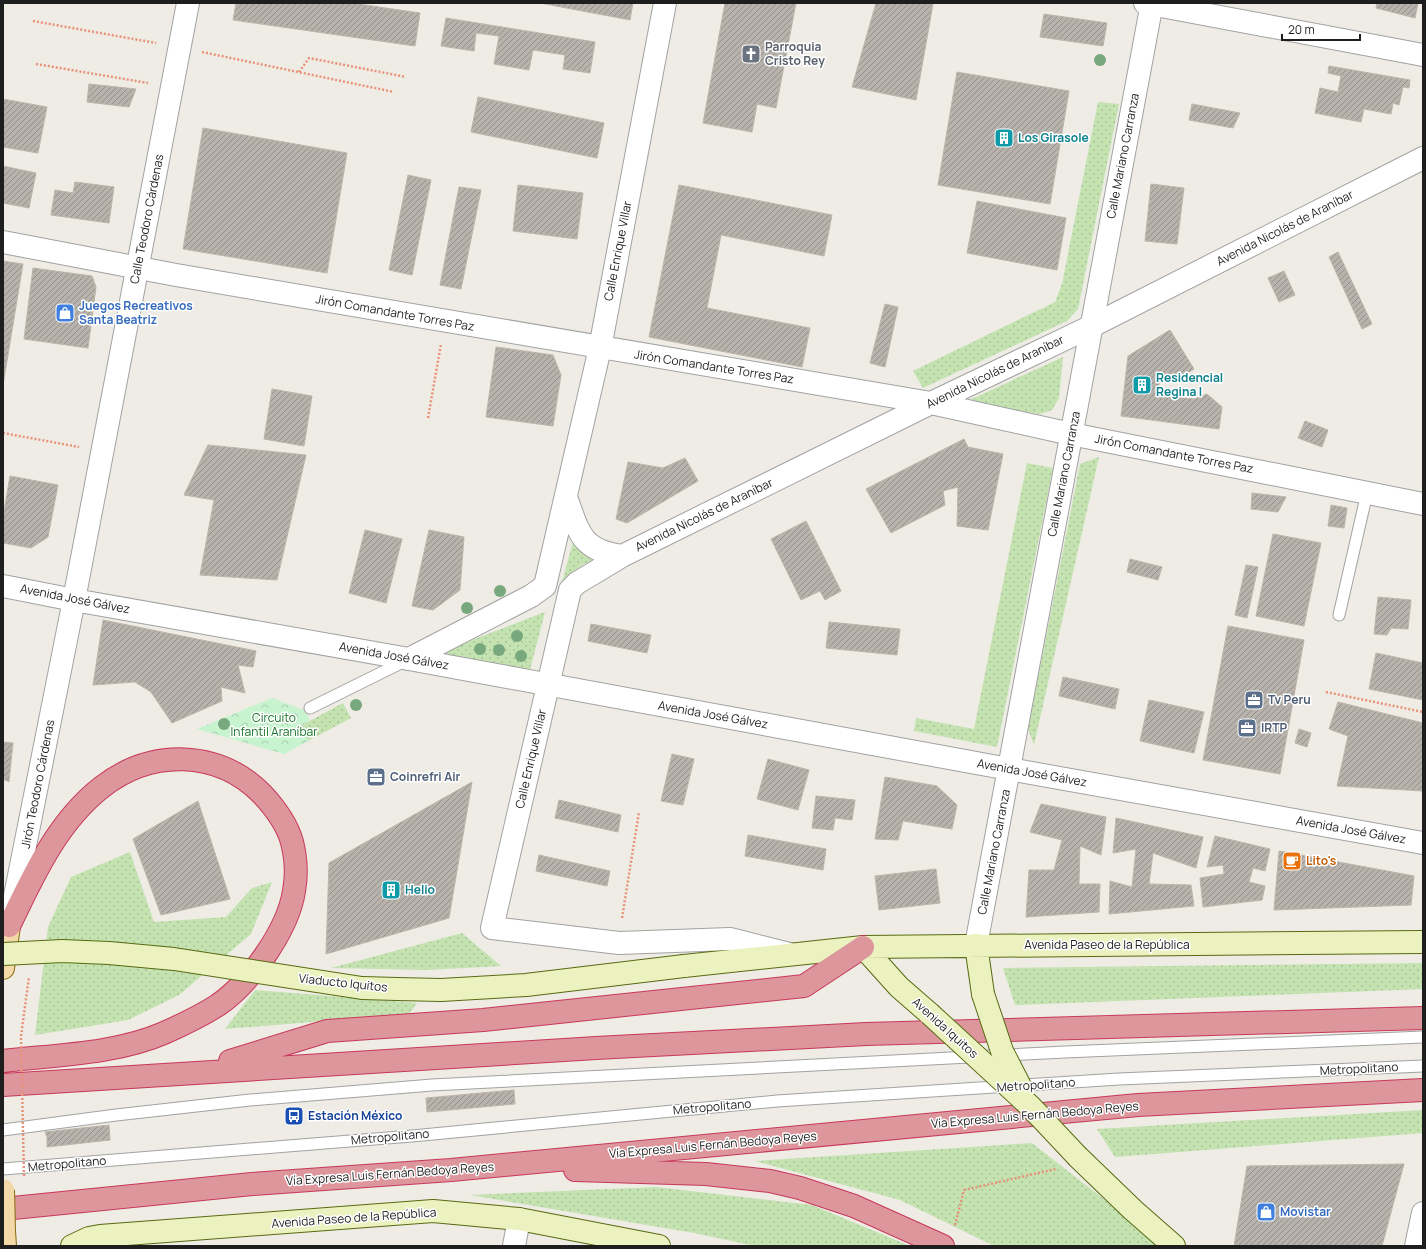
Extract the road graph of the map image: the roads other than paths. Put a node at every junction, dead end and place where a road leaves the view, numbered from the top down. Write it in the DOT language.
graph roads {
  1 [pos="188,3"];
  2 [pos="665,3"];
  3 [pos="1149,3"];
  4 [pos="1423,55"];
  5 [pos="1423,158"];
  6 [pos="3,242"];
  7 [pos="138,269"];
  8 [pos="1092,326"];
  9 [pos="600,348"];
  10 [pos="931,403"];
  11 [pos="1071,434"];
  12 [pos="1367,493"];
  13 [pos="566,497"];
  14 [pos="1423,504"];
  15 [pos="622,556"];
  16 [pos="3,586"];
  17 [pos="570,590"];
  18 [pos="74,600"];
  19 [pos="1339,615"];
  20 [pos="409,659"];
  21 [pos="548,684"];
  22 [pos="310,708"];
  23 [pos="1009,769"];
  24 [pos="1423,843"];
  25 [pos="10,926"];
  26 [pos="492,928"];
  27 [pos="1423,942"];
  28 [pos="976,946"];
  29 [pos="863,947"];
  30 [pos="3,954"];
  31 [pos="792,955"];
  32 [pos="684,966"];
  33 [pos="3,968"];
  34 [pos="1423,1018"];
  35 [pos="1423,1037"];
  36 [pos="3,1061"];
  37 [pos="1423,1066"];
  38 [pos="197,1072"];
  39 [pos="3,1085"];
  40 [pos="1423,1090"];
  41 [pos="1030,1106"];
  42 [pos="3,1130"];
  43 [pos="484,1167"];
  44 [pos="3,1169"];
  45 [pos="3,1190"];
  46 [pos="3,1208"];
  47 [pos="1423,1214"];
  48 [pos="520,1219"];
  49 [pos="5,1238"];
  50 [pos="72,1246"];
  51 [pos="514,1246"];
  52 [pos="659,1246"];
  53 [pos="943,1246"];
  54 [pos="1174,1246"];
  55 [pos="1416,1246"];
  1 -- 7 [label="street, Calle Teodoro Cárdenas"];
  2 -- 9 [label="street, Calle Enrique Villar"];
  3 -- 4 [label="street"];
  3 -- 8 [label="street, Calle Mariano Carranza"];
  5 -- 8 [label="street, Avenida Nicolás de Araníbar"];
  6 -- 7 [label="street, Jirón Comandante Torres Paz"];
  7 -- 9 [label="street, Jirón Comandante Torres Paz"];
  7 -- 18 [label="street, Calle Teodoro Cárdenas"];
  8 -- 10 [label="street, Avenida Nicolás de Araníbar"];
  8 -- 11 [label="street, Calle Mariano Carranza"];
  9 -- 10 [label="street, Jirón Comandante Torres Paz"];
  9 -- 13 [label="street, Calle Enrique Villar"];
  10 -- 11 [label="street, Jirón Comandante Torres Paz"];
  10 -- 15 [label="street, Avenida Nicolás de Araníbar"];
  11 -- 12 [label="street, Jirón Comandante Torres Paz"];
  11 -- 23 [label="street, Calle Mariano Carranza"];
  12 -- 14 [label="street, Jirón Comandante Torres Paz"];
  12 -- 19 [label="lane"];
  13 -- 15 [label="street"];
  13 -- 20 [label="street, Calle Enrique Villar"];
  15 -- 17 [label="street, Avenida Nicolás de Araníbar"];
  16 -- 18 [label="street, Avenida José Gálvez"];
  17 -- 21 [label="street, Calle Enrique Villar"];
  18 -- 20 [label="street, Avenida José Gálvez"];
  18 -- 25 [label="street, Jirón Teodoro Cárdenas"];
  20 -- 21 [label="street, Avenida José Gálvez"];
  20 -- 22 [label="lane"];
  21 -- 23 [label="street, Avenida José Gálvez"];
  21 -- 26 [label="street, Calle Enrique Villar"];
  23 -- 24 [label="street, Avenida José Gálvez"];
  23 -- 28 [label="street, Calle Mariano Carranza"];
  25 -- 33 [label="main road, Jirón Teodoro Cárdenas"];
  25 -- 36 [label="highway"];
  26 -- 31 [label="street, Avenida Paseo de la República"];
  27 -- 28 [label="main road, Avenida Paseo de la República"];
  28 -- 29 [label="main road, Avenida Paseo de la República"];
  28 -- 41 [label="main road, Avenida Iquitos, bridge"];
  29 -- 31 [label="main road, Avenida Paseo de la República"];
  29 -- 38 [label="highway"];
  29 -- 41 [label="main road, Avenida Iquitos, bridge"];
  30 -- 32 [label="main road, Víaducto Iquitos, bridge"];
  31 -- 32 [label="main road, Avenida Paseo de la República"];
  34 -- 38 [label="highway"];
  35 -- 42 [label="lane"];
  37 -- 44 [label="lane, Metropolitano"];
  38 -- 39 [label="highway"];
  40 -- 43 [label="highway, Vía Expresa Luis Fernán Bedoya Reyes"];
  41 -- 54 [label="main road, Avenida Iquitos, bridge"];
  43 -- 46 [label="highway, Vía Expresa Luis Fernán Bedoya Reyes"];
  43 -- 53 [label="highway"];
  45 -- 49 [label="main road, bridge"];
  47 -- 55 [label="street"];
  48 -- 50 [label="main road, Avenida Paseo de la República"];
  48 -- 51 [label="street"];
  48 -- 52 [label="main road, Avenida Paseo de la República"];
}
